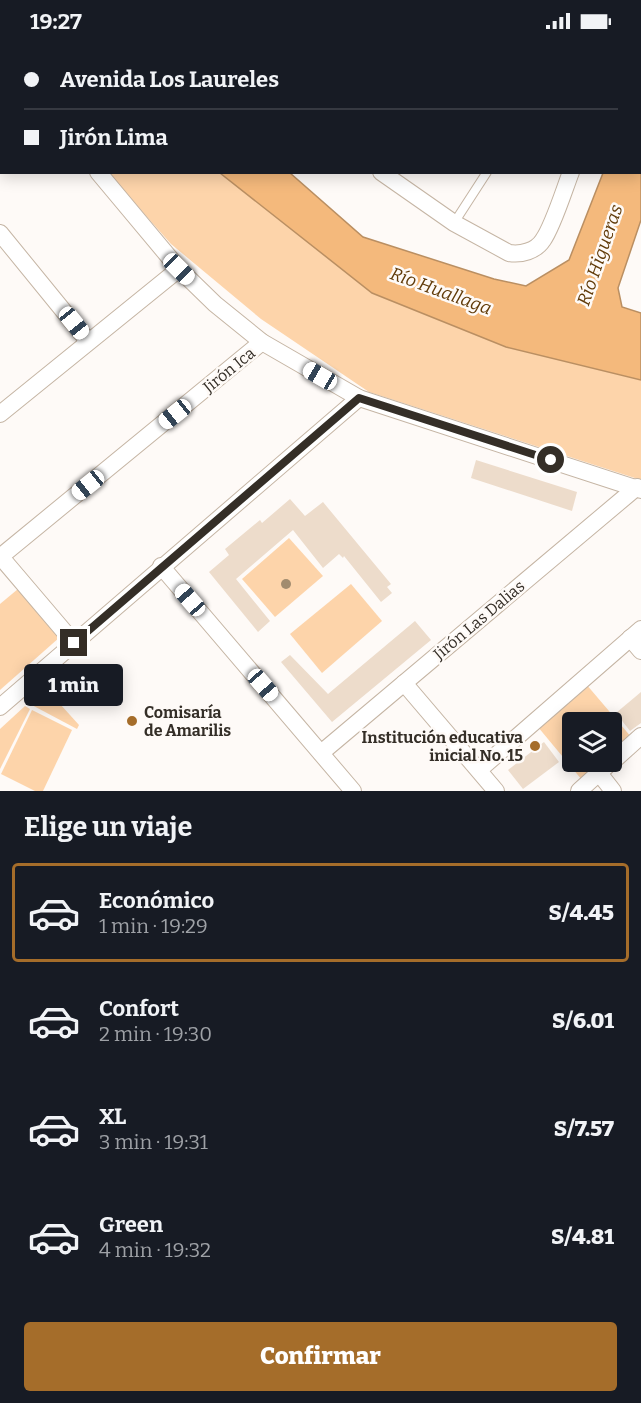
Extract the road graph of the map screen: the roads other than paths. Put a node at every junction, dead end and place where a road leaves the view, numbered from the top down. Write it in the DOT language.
graph roads {
  1 [pos="100,174"];
  2 [pos="384,174"];
  3 [pos="486,174"];
  4 [pos="570,174"];
  5 [pos="454,223"];
  6 [pos="0,233"];
  7 [pos="179,269"];
  8 [pos="88,341"];
  9 [pos="262,342"];
  10 [pos="359,398"];
  11 [pos="0,414"];
  12 [pos="639,488"];
  13 [pos="0,556"];
  14 [pos="161,566"];
  15 [pos="637,639"];
  16 [pos="74,643"];
  17 [pos="404,683"];
  18 [pos="0,707"];
  19 [pos="641,736"];
  20 [pos="321,753"];
  21 [pos="622,753"];
  22 [pos="479,770"];
  23 [pos="598,773"];
  24 [pos="352,791"];
  25 [pos="496,791"];
  26 [pos="579,791"];
  27 [pos="614,791"];
  1 -- 7 [label="street"];
  2 -- 5 [label="street"];
  3 -- 5 [label="lane"];
  4 -- 5 [label="street"];
  6 -- 8 [label="street"];
  7 -- 8 [label="street"];
  7 -- 9 [label="street"];
  8 -- 11 [label="street"];
  9 -- 10 [label="street"];
  9 -- 13 [label="street, Jirón Ica"];
  10 -- 12 [label="street"];
  10 -- 14 [label="street"];
  12 -- 17 [label="street, Jirón Las Dalias"];
  13 -- 16 [label="street"];
  14 -- 16 [label="street"];
  14 -- 20 [label="street"];
  15 -- 22 [label="street"];
  16 -- 18 [label="street"];
  17 -- 20 [label="street, Jirón Las Dalias"];
  17 -- 22 [label="street"];
  19 -- 21 [label="street"];
  20 -- 24 [label="street"];
  22 -- 25 [label="street"];
  23 -- 26 [label="street"];
  23 -- 27 [label="street"];
}
